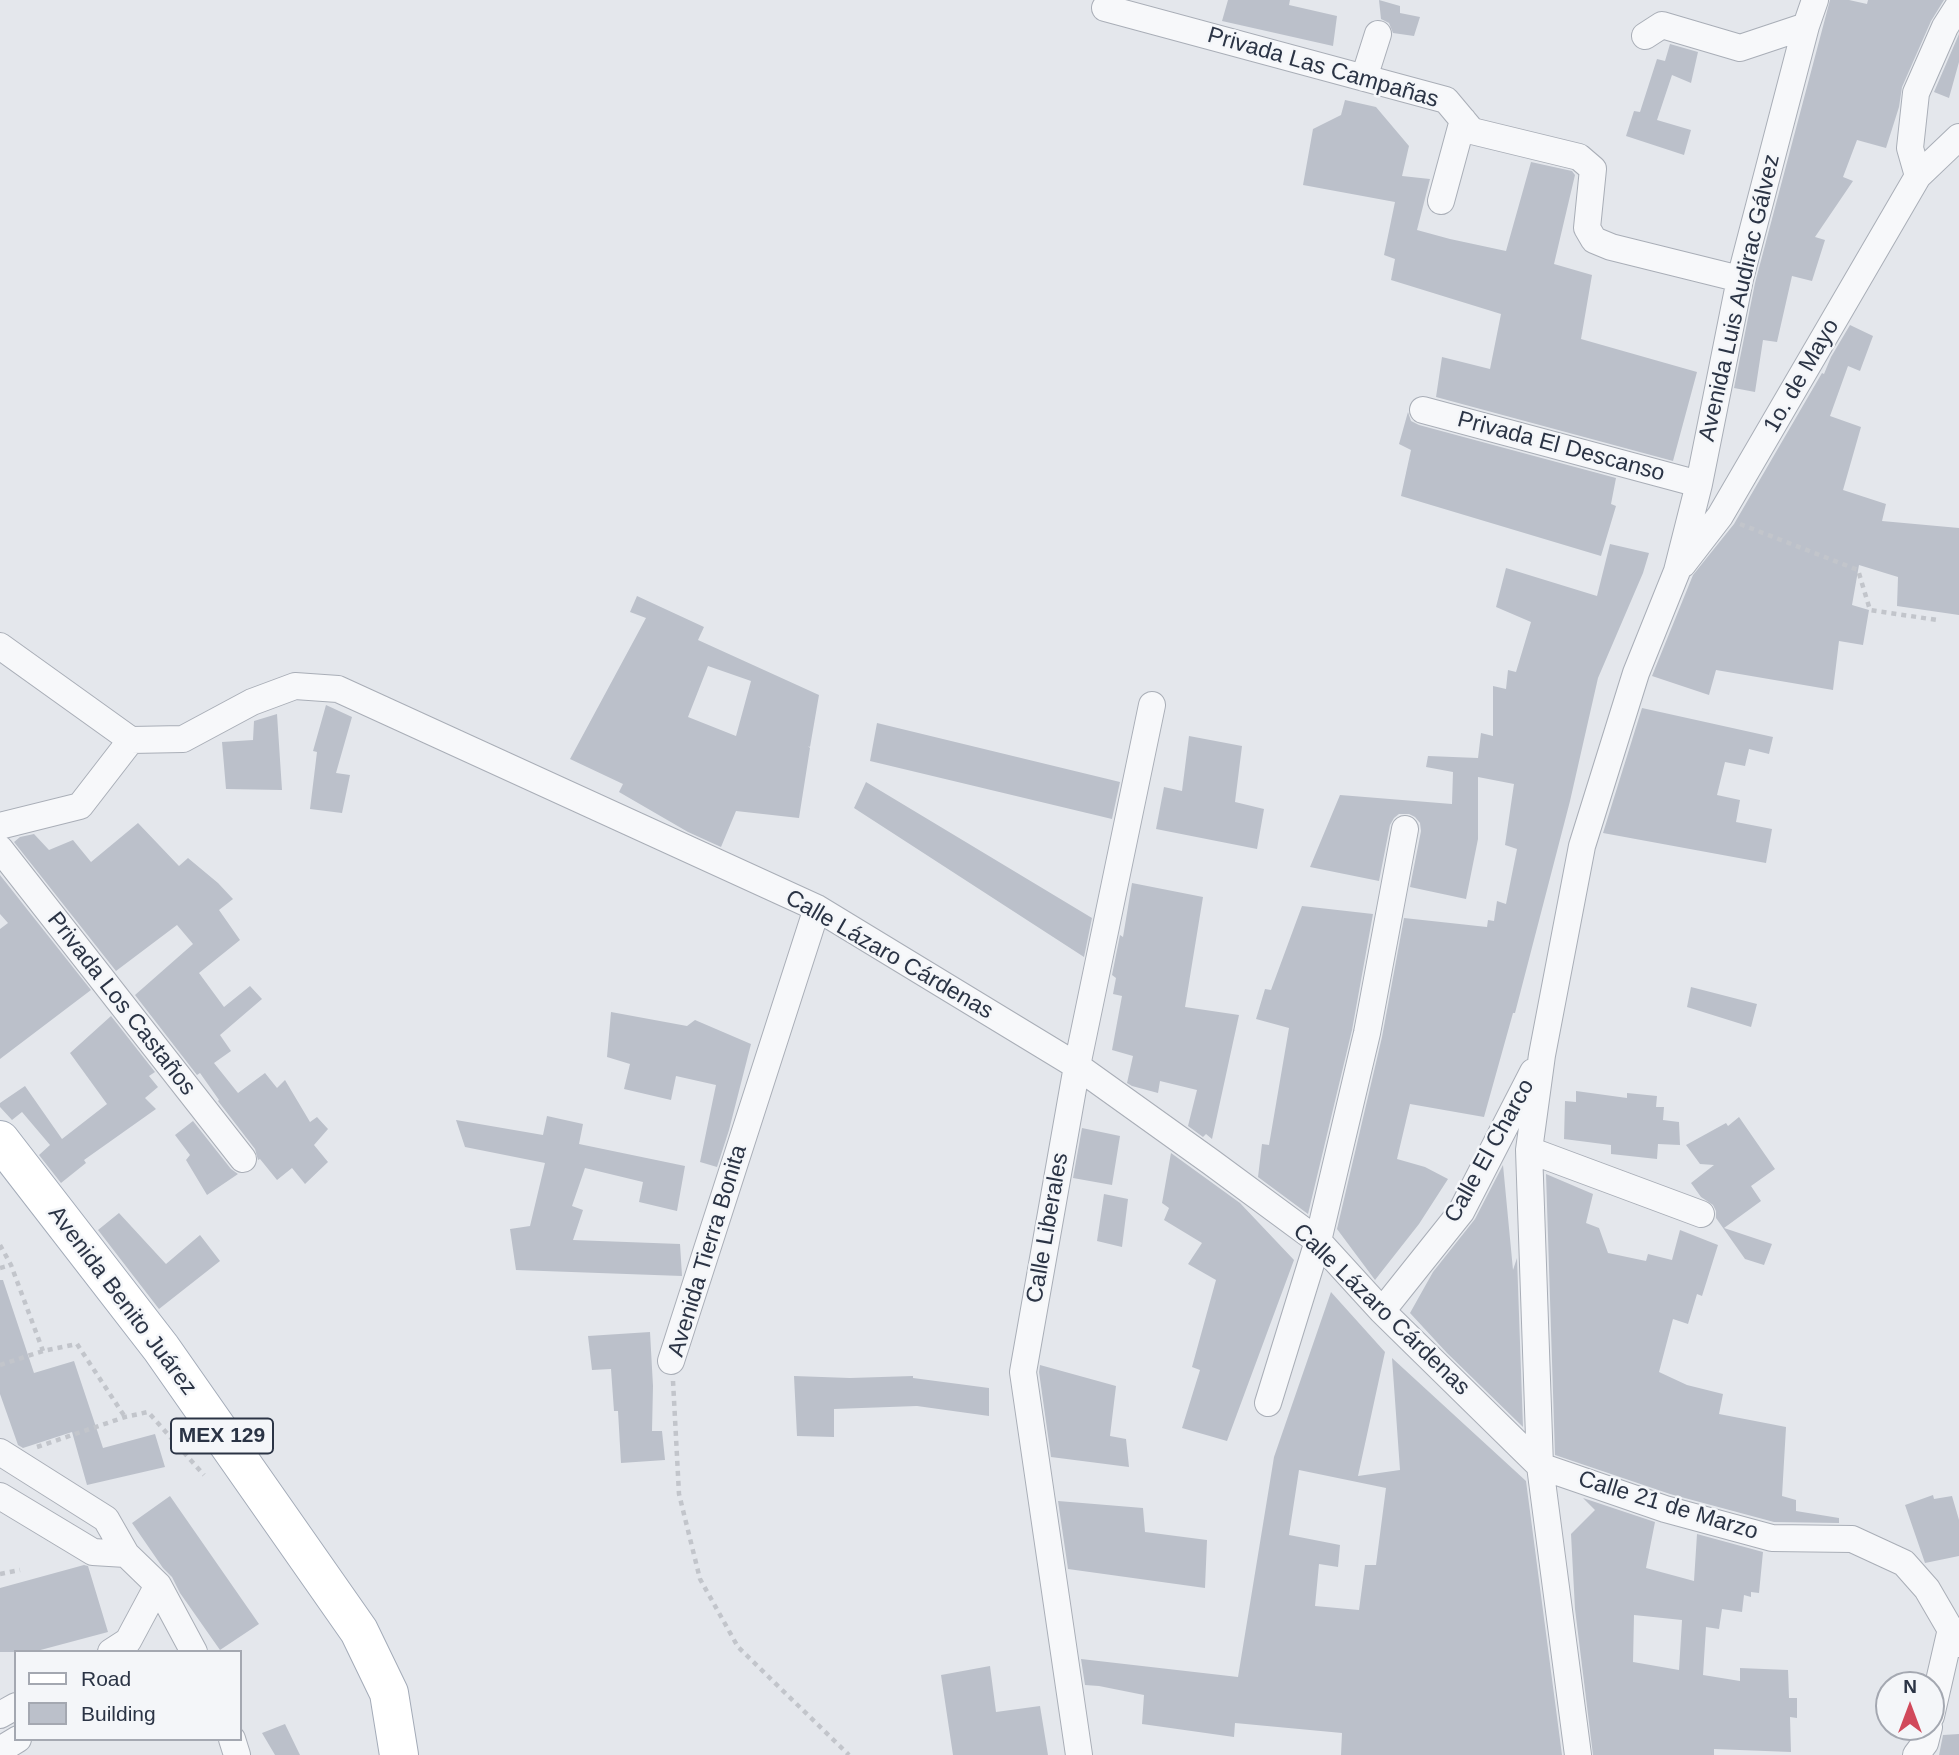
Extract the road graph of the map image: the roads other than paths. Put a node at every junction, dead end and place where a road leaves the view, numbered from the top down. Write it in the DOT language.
graph roads {
  1 [pos="1815,0"];
  2 [pos="1959,5"];
  3 [pos="1105,8"];
  4 [pos="1165,11"];
  5 [pos="1806,26"];
  6 [pos="1378,34"];
  7 [pos="1645,36"];
  8 [pos="1364,78"];
  9 [pos="1463,120"];
  10 [pos="1959,136"];
  11 [pos="1918,176"];
  12 [pos="1441,201"];
  13 [pos="1740,279"];
  14 [pos="1423,410"];
  15 [pos="1699,484"];
  16 [pos="1677,571"];
  17 [pos="0,646"];
  18 [pos="1152,705"];
  19 [pos="131,740"];
  20 [pos="0,826"];
  21 [pos="1405,829"];
  22 [pos="0,849"];
  23 [pos="817,908"];
  24 [pos="1542,1055"];
  25 [pos="1077,1066"];
  26 [pos="0,1140"];
  27 [pos="1529,1150"];
  28 [pos="243,1159"];
  29 [pos="0,1179"];
  30 [pos="1701,1214"];
  31 [pos="1318,1241"];
  32 [pos="1382,1311"];
  33 [pos="671,1362"];
  34 [pos="1268,1403"];
  35 [pos="0,1452"];
  36 [pos="1540,1465"];
  37 [pos="0,1496"];
  38 [pos="126,1554"];
  39 [pos="158,1585"];
  40 [pos="1955,1637"];
  41 [pos="124,1648"];
  42 [pos="193,1650"];
  43 [pos="1945,1671"];
  44 [pos="378,1755"];
  45 [pos="400,1755"];
  46 [pos="1079,1755"];
  47 [pos="1578,1755"];
  1 -- 5 [label="street, Avenida Luis Audirac Gálvez"];
  2 -- 11 [label="street"];
  3 -- 4 [label="street, Privada Las Campañas"];
  4 -- 8 [label="street, Privada Las Campañas"];
  5 -- 7 [label="street"];
  5 -- 13 [label="street, Avenida Luis Audirac Gálvez"];
  6 -- 8 [label="street"];
  8 -- 9 [label="street, Privada Las Campañas"];
  9 -- 12 [label="street"];
  9 -- 13 [label="street, Privada Las Campañas"];
  10 -- 11 [label="street, 1o. de Mayo"];
  11 -- 16 [label="street, 1o. de Mayo"];
  13 -- 15 [label="street, Avenida Luis Audirac Gálvez"];
  14 -- 15 [label="street, Privada El Descanso"];
  15 -- 16 [label="street, Avenida Luis Audirac Gálvez"];
  16 -- 24 [label="street"];
  17 -- 19 [label="street"];
  18 -- 25 [label="street, Calle Liberales"];
  19 -- 20 [label="street"];
  19 -- 23 [label="street, Calle Lázaro Cárdenas"];
  21 -- 31 [label="street"];
  22 -- 28 [label="street, Privada Los Castaños"];
  23 -- 25 [label="street, Calle Lázaro Cárdenas"];
  23 -- 33 [label="street, Avenida Tierra Bonita"];
  24 -- 27 [label="street"];
  24 -- 32 [label="street, Calle El Charco"];
  25 -- 31 [label="street, Calle Lázaro Cárdenas"];
  25 -- 46 [label="street, Calle Liberales"];
  26 -- 45 [label="main road, Avenida Benito Juárez / MEX 129"];
  27 -- 30 [label="street"];
  27 -- 36 [label="street"];
  29 -- 44 [label="main road, Avenida Benito Juárez / MEX 129"];
  31 -- 32 [label="street, Calle Lázaro Cárdenas"];
  31 -- 34 [label="street"];
  32 -- 36 [label="street, Calle Lázaro Cárdenas"];
  35 -- 38 [label="street"];
  36 -- 40 [label="street, Calle 21 de Marzo"];
  36 -- 47 [label="street"];
  37 -- 38 [label="street"];
  38 -- 39 [label="street"];
  39 -- 41 [label="street"];
  39 -- 42 [label="street"];
  40 -- 43 [label="street"];
}
